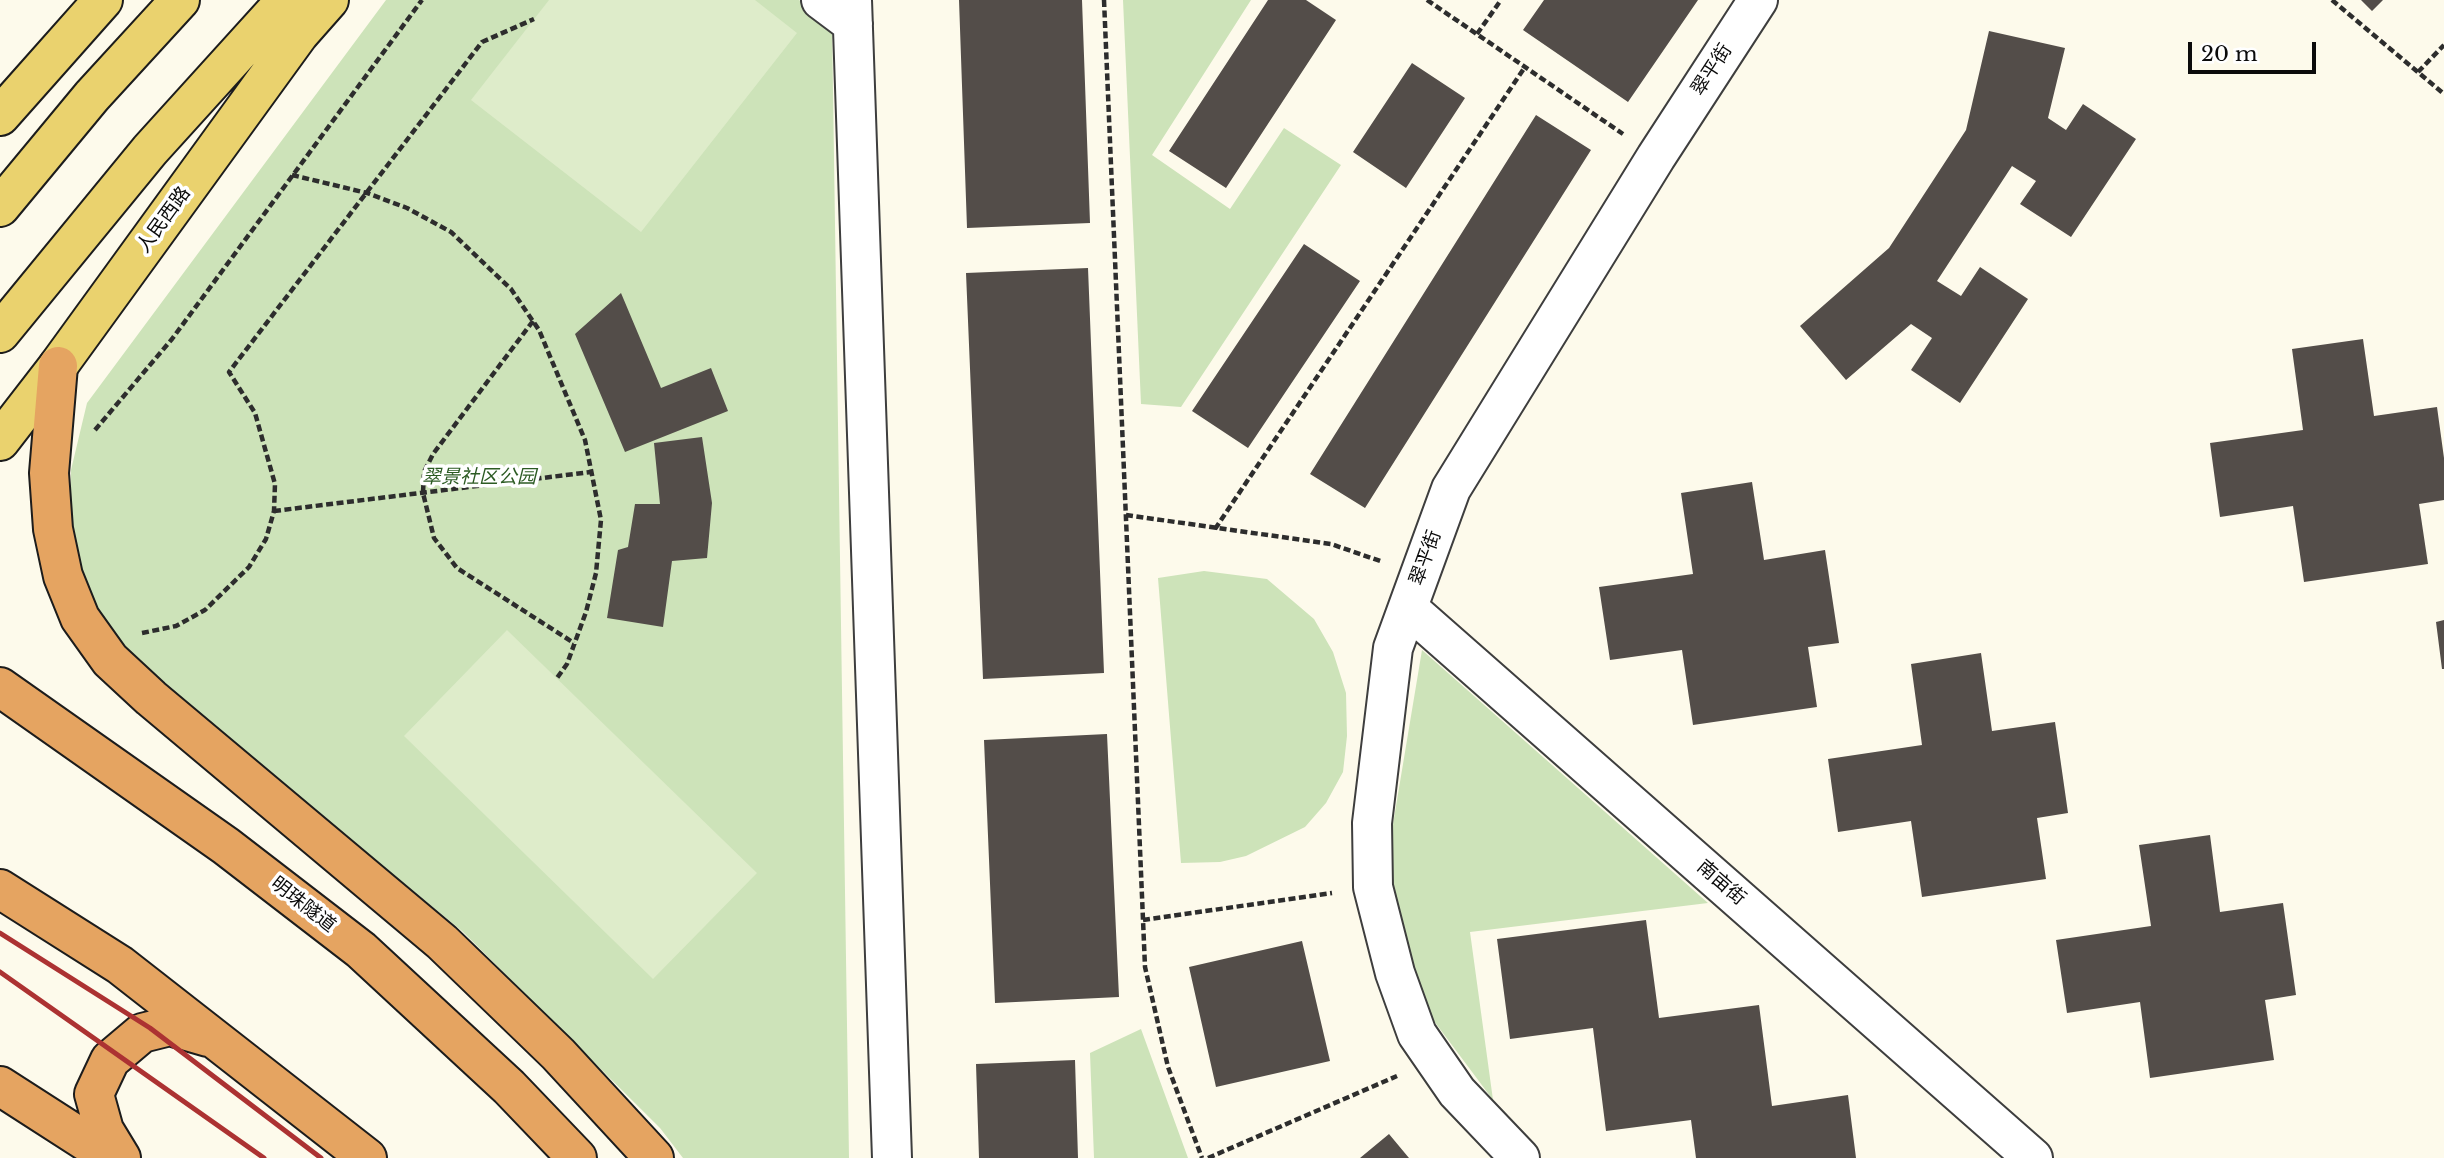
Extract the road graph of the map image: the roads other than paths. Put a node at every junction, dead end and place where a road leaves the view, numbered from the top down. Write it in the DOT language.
graph roads {
  1 [pos="103,0"];
  2 [pos="180,0"];
  3 [pos="286,0"];
  4 [pos="329,0"];
  5 [pos="821,0"];
  6 [pos="1758,0"];
  7 [pos="853,12"];
  8 [pos="0,116"];
  9 [pos="0,207"];
  10 [pos="0,333"];
  11 [pos="58,366"];
  12 [pos="0,441"];
  13 [pos="1414,592"];
  14 [pos="0,687"];
  15 [pos="0,889"];
  16 [pos="219,1042"];
  17 [pos="0,1086"];
  18 [pos="112,1158"];
  19 [pos="121,1158"];
  20 [pos="367,1158"];
  21 [pos="577,1158"];
  22 [pos="654,1158"];
  23 [pos="892,1158"];
  24 [pos="1520,1158"];
  25 [pos="2033,1158"];
  1 -- 8 [label="main road"];
  2 -- 9 [label="main road"];
  3 -- 10 [label="main road"];
  4 -- 11 [label="main road, 人民西路"];
  5 -- 7 [label="street"];
  6 -- 13 [label="street, 翠平街"];
  7 -- 23 [label="street"];
  11 -- 12 [label="main road, 人民西路"];
  11 -- 22 [label="highway"];
  13 -- 24 [label="street, 翠平街"];
  13 -- 25 [label="street, 南亩街"];
  14 -- 21 [label="highway, 明珠隧道"];
  15 -- 16 [label="highway"];
  16 -- 19 [label="highway"];
  16 -- 20 [label="highway"];
  17 -- 18 [label="highway"];
}
